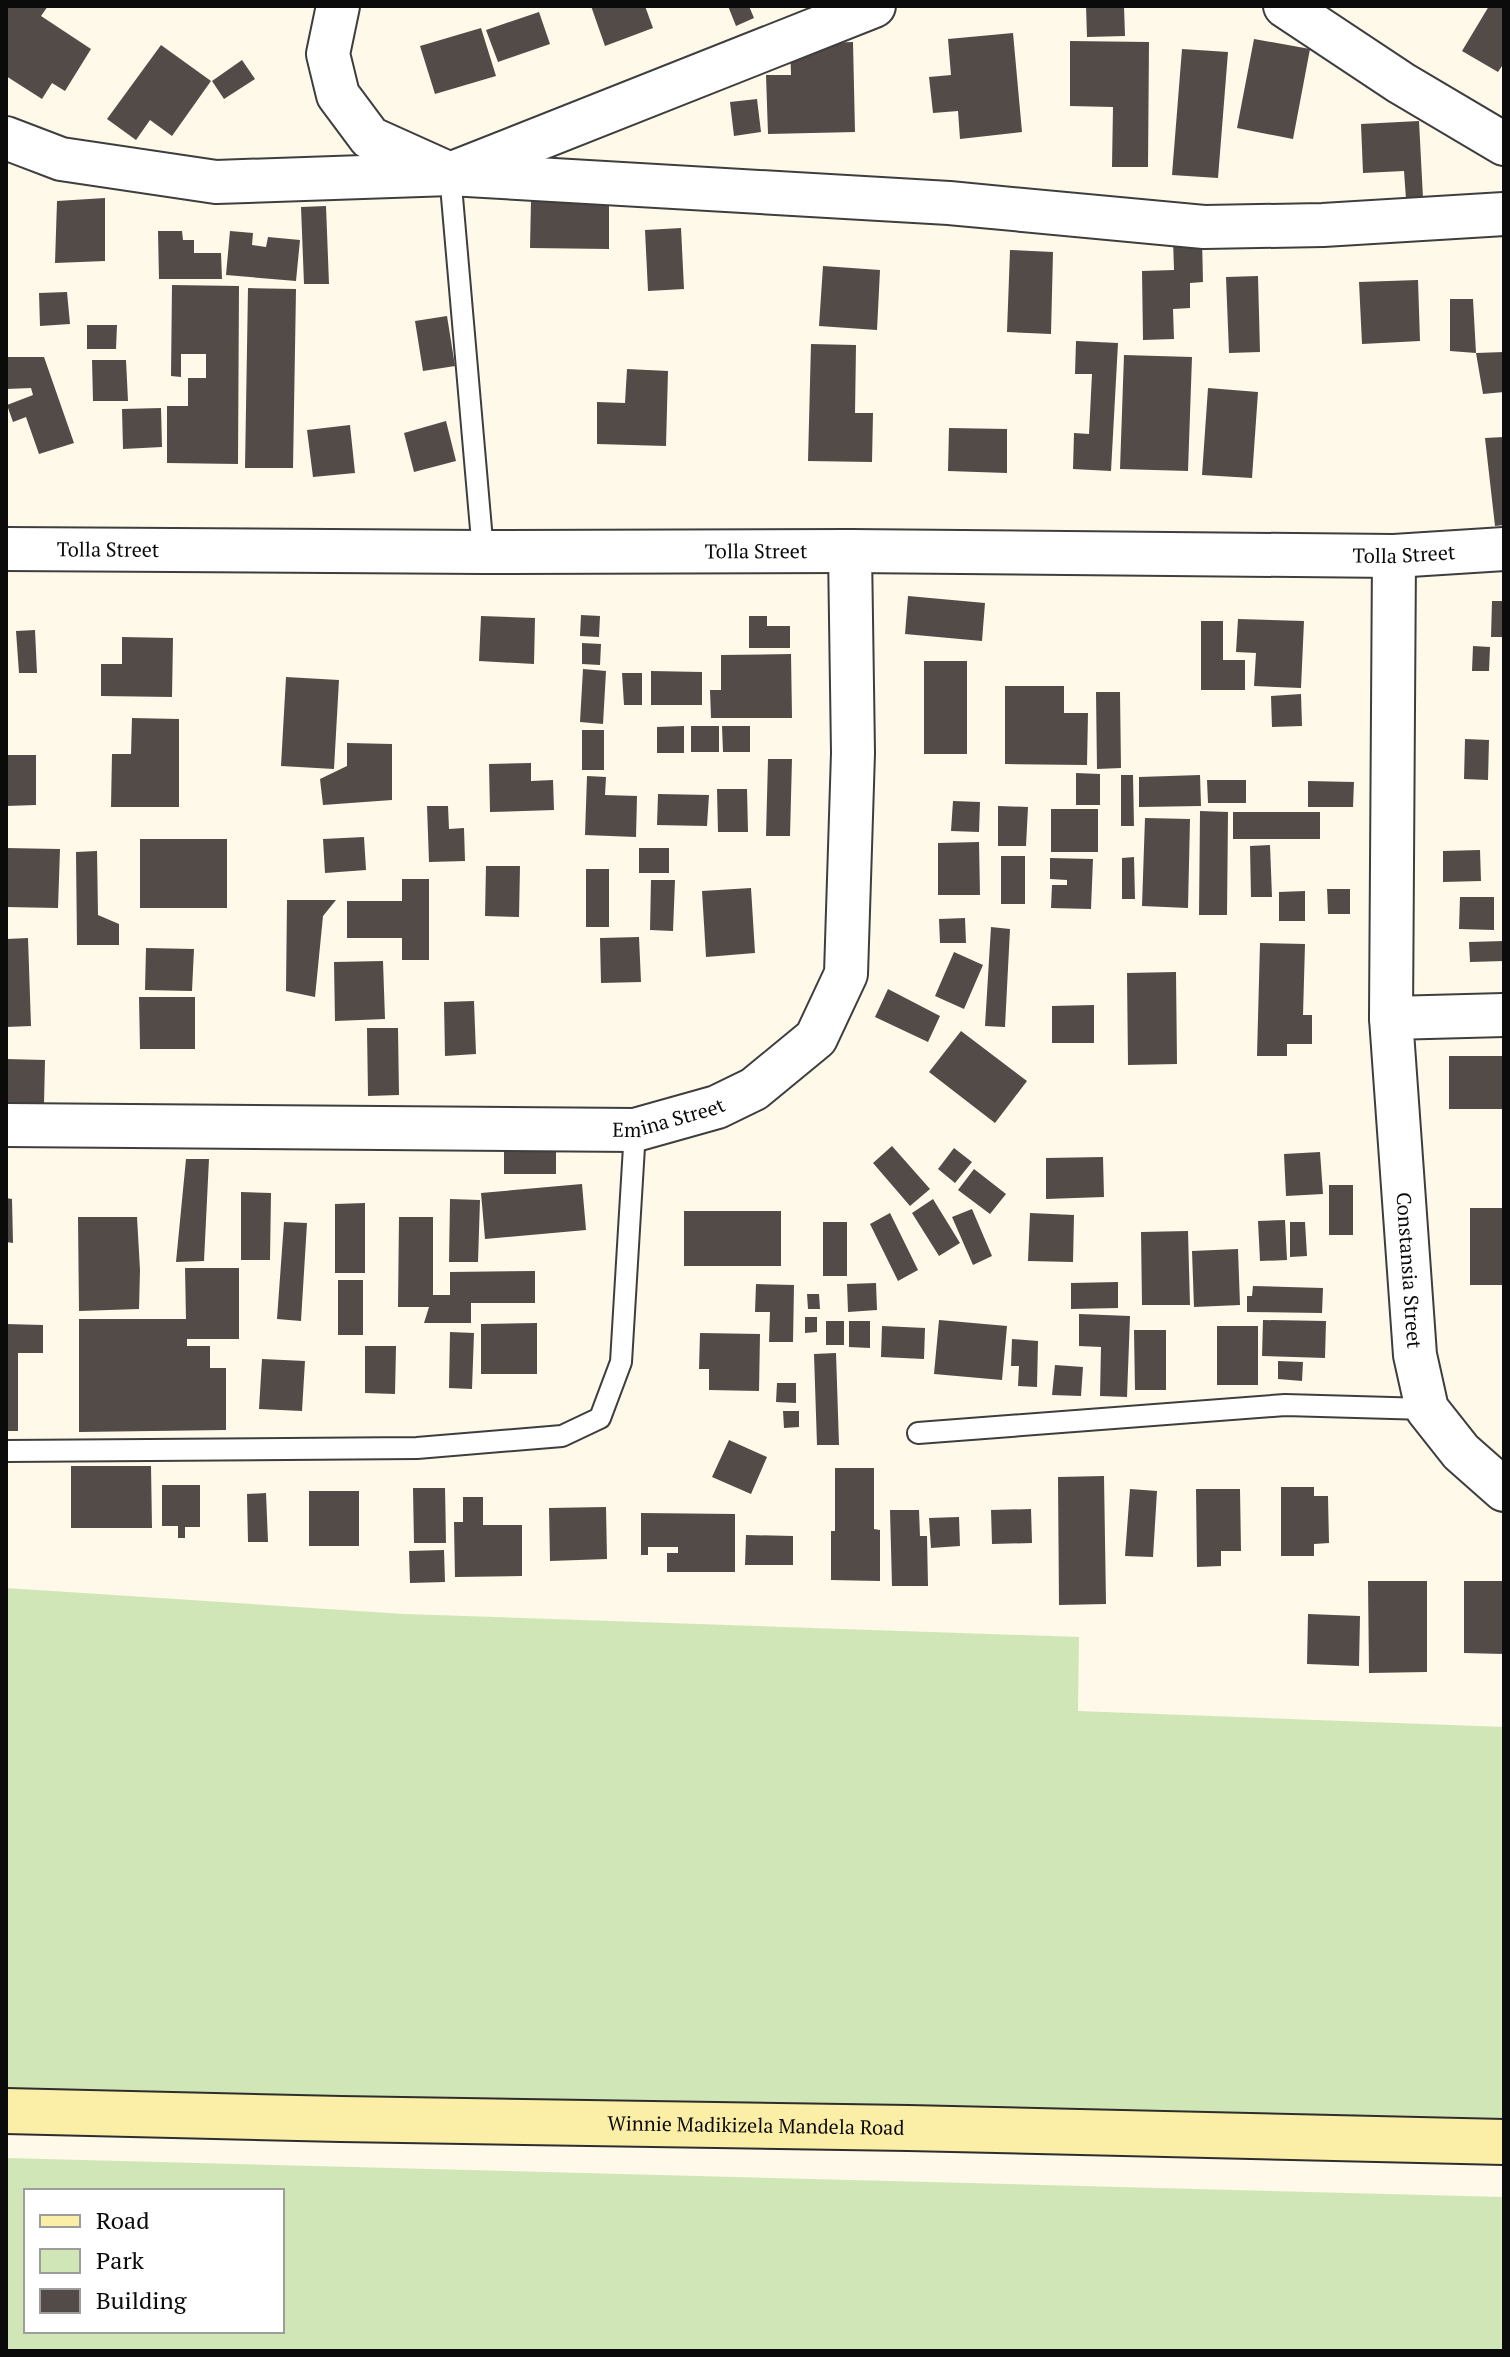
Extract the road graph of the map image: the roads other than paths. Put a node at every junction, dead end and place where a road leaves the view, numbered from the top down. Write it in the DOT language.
graph roads {
  1 [pos="338,6"];
  2 [pos="874,6"];
  3 [pos="1285,6"];
  4 [pos="6,138"];
  5 [pos="1504,144"];
  6 [pos="450,174"];
  7 [pos="1504,214"];
  8 [pos="6,549"];
  9 [pos="1504,549"];
  10 [pos="850,551"];
  11 [pos="483,552"];
  12 [pos="1394,556"];
  13 [pos="1504,1015"];
  14 [pos="1391,1018"];
  15 [pos="6,1125"];
  16 [pos="635,1130"];
  17 [pos="1427,1409"];
  18 [pos="918,1433"];
  19 [pos="6,1451"];
  20 [pos="1504,1490"];
  21 [pos="6,2111"];
  22 [pos="1504,2142"];
  1 -- 6 [label="street"];
  2 -- 6 [label="street"];
  3 -- 5 [label="street"];
  4 -- 6 [label="street"];
  6 -- 7 [label="street"];
  6 -- 11 [label="lane"];
  8 -- 11 [label="street, Tolla Street"];
  9 -- 12 [label="street, Tolla Street"];
  10 -- 11 [label="street, Tolla Street"];
  10 -- 12 [label="street, Tolla Street"];
  10 -- 16 [label="street, Emina Street"];
  12 -- 14 [label="street, Constansia Street"];
  13 -- 14 [label="street"];
  14 -- 17 [label="street, Constansia Street"];
  15 -- 16 [label="street, Emina Street"];
  16 -- 19 [label="lane"];
  17 -- 18 [label="lane"];
  17 -- 20 [label="street, Constansia Street"];
  21 -- 22 [label="main road, Winnie Madikizela Mandela Road"];
}
